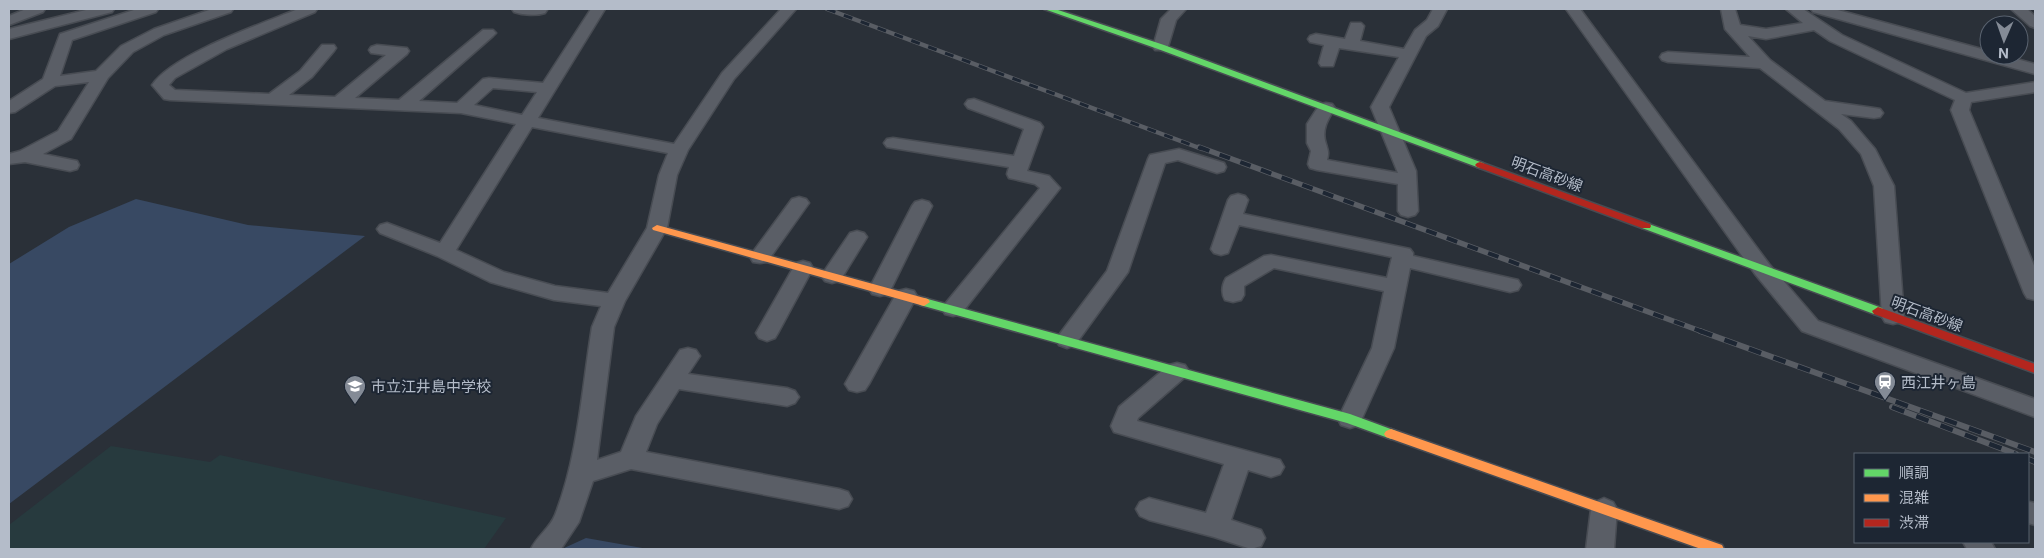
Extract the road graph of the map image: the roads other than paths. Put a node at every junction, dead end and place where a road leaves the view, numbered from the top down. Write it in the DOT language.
graph roads {
  1 [pos="107,9"];
  2 [pos="151,9"];
  3 [pos="226,9"];
  4 [pos="310,9"];
  5 [pos="519,9"];
  6 [pos="598,9"];
  7 [pos="789,9"];
  8 [pos="1179,9"];
  9 [pos="1440,9"];
  10 [pos="1573,9"];
  11 [pos="1728,9"];
  12 [pos="1793,9"];
  13 [pos="1818,9"];
  14 [pos="2018,9"];
  15 [pos="540,10"];
  16 [pos="1055,10"];
  17 [pos="2035,23"];
  18 [pos="1815,25"];
  19 [pos="1356,26"];
  20 [pos="1733,29"];
  21 [pos="488,33"];
  22 [pos="9,34"];
  23 [pos="1316,39"];
  24 [pos="1333,42"];
  25 [pos="1351,45"];
  26 [pos="1161,47"];
  27 [pos="328,48"];
  28 [pos="377,50"];
  29 [pos="1408,54"];
  30 [pos="1668,57"];
  31 [pos="1327,63"];
  32 [pos="1764,63"];
  33 [pos="2035,69"];
  34 [pos="102,75"];
  35 [pos="50,82"];
  36 [pos="2035,87"];
  37 [pos="548,88"];
  38 [pos="1964,98"];
  39 [pos="272,100"];
  40 [pos="339,103"];
  41 [pos="974,104"];
  42 [pos="404,105"];
  43 [pos="1820,106"];
  44 [pos="9,108"];
  45 [pos="461,108"];
  46 [pos="1326,108"];
  47 [pos="1874,113"];
  48 [pos="528,122"];
  49 [pos="1389,132"];
  50 [pos="893,143"];
  51 [pos="678,150"];
  52 [pos="17,158"];
  53 [pos="1020,163"];
  54 [pos="70,165"];
  55 [pos="1217,166"];
  56 [pos="1407,180"];
  57 [pos="799,204"];
  58 [pos="922,206"];
  59 [pos="1408,212"];
  60 [pos="657,228"];
  61 [pos="387,229"];
  62 [pos="858,237"];
  63 [pos="1221,250"];
  64 [pos="444,252"];
  65 [pos="760,256"];
  66 [pos="1402,260"];
  67 [pos="803,268"];
  68 [pos="1762,269"];
  69 [pos="832,276"];
  70 [pos="1510,285"];
  71 [pos="1396,287"];
  72 [pos="880,289"];
  73 [pos="2035,292"];
  74 [pos="1232,295"];
  75 [pos="906,296"];
  76 [pos="614,301"];
  77 [pos="953,309"];
  78 [pos="1893,317"];
  79 [pos="767,333"];
  80 [pos="1067,340"];
  81 [pos="688,356"];
  82 [pos="2035,369"];
  83 [pos="1177,371"];
  84 [pos="672,380"];
  85 [pos="857,384"];
  86 [pos="787,397"];
  87 [pos="2035,408"];
  88 [pos="1350,419"];
  89 [pos="1239,458"];
  90 [pos="632,459"];
  91 [pos="1271,467"];
  92 [pos="582,474"];
  93 [pos="839,499"];
  94 [pos="1149,509"];
  95 [pos="1604,509"];
  96 [pos="1214,526"];
  97 [pos="1250,538"];
  98 [pos="545,549"];
  99 [pos="1600,549"];
  100 [pos="1716,549"];
  1 -- 22 [label="street"];
  2 -- 35 [label="street"];
  3 -- 34 [label="street"];
  4 -- 39 [label="street"];
  5 -- 15 [label="street"];
  6 -- 37 [label="street"];
  7 -- 51 [label="street"];
  8 -- 26 [label="street"];
  9 -- 29 [label="street"];
  10 -- 68 [label="street"];
  11 -- 20 [label="street"];
  12 -- 18 [label="street"];
  13 -- 33 [label="street"];
  14 -- 17 [label="street"];
  16 -- 26 [label="main road, 明石高砂線"];
  18 -- 20 [label="street"];
  18 -- 38 [label="street"];
  19 -- 25 [label="street"];
  20 -- 32 [label="street"];
  21 -- 42 [label="street"];
  23 -- 24 [label="street"];
  24 -- 25 [label="street"];
  24 -- 31 [label="street"];
  25 -- 29 [label="street"];
  26 -- 46 [label="main road, 明石高砂線"];
  27 -- 39 [label="street"];
  28 -- 40 [label="street"];
  29 -- 49 [label="street"];
  30 -- 32 [label="street"];
  32 -- 43 [label="street"];
  34 -- 35 [label="street"];
  34 -- 52 [label="street"];
  35 -- 44 [label="street"];
  36 -- 38 [label="street"];
  37 -- 45 [label="street"];
  37 -- 48 [label="street"];
  38 -- 73 [label="street"];
  39 -- 40 [label="street"];
  40 -- 42 [label="street"];
  41 -- 53 [label="street"];
  42 -- 45 [label="street"];
  43 -- 47 [label="street"];
  43 -- 78 [label="street"];
  45 -- 48 [label="street"];
  46 -- 49 [label="main road, 明石高砂線"];
  46 -- 56 [label="street"];
  48 -- 51 [label="street"];
  48 -- 64 [label="street"];
  49 -- 56 [label="street"];
  49 -- 68 [label="main road, 明石高砂線"];
  50 -- 53 [label="street"];
  51 -- 60 [label="street"];
  52 -- 54 [label="street"];
  53 -- 77 [label="street"];
  55 -- 80 [label="street"];
  56 -- 59 [label="street"];
  57 -- 65 [label="street"];
  58 -- 72 [label="street"];
  60 -- 65 [label="main road"];
  60 -- 76 [label="street"];
  61 -- 64 [label="street"];
  62 -- 69 [label="street"];
  63 -- 66 [label="street"];
  64 -- 76 [label="street"];
  65 -- 67 [label="main road"];
  66 -- 70 [label="street"];
  66 -- 71 [label="street"];
  67 -- 69 [label="main road"];
  67 -- 79 [label="street"];
  68 -- 78 [label="main road, 明石高砂線"];
  68 -- 87 [label="street"];
  69 -- 72 [label="main road"];
  71 -- 74 [label="street"];
  71 -- 88 [label="street"];
  72 -- 75 [label="main road"];
  75 -- 77 [label="main road"];
  75 -- 85 [label="street"];
  76 -- 92 [label="street"];
  77 -- 80 [label="main road"];
  78 -- 82 [label="main road, 明石高砂線"];
  80 -- 83 [label="main road"];
  81 -- 84 [label="street"];
  83 -- 88 [label="main road"];
  83 -- 89 [label="street"];
  84 -- 86 [label="street"];
  84 -- 90 [label="street"];
  88 -- 95 [label="main road"];
  89 -- 91 [label="street"];
  89 -- 96 [label="street"];
  90 -- 92 [label="street"];
  90 -- 93 [label="street"];
  92 -- 98 [label="street"];
  94 -- 96 [label="street"];
  95 -- 99 [label="street"];
  95 -- 100 [label="main road"];
  96 -- 97 [label="street"];
}
